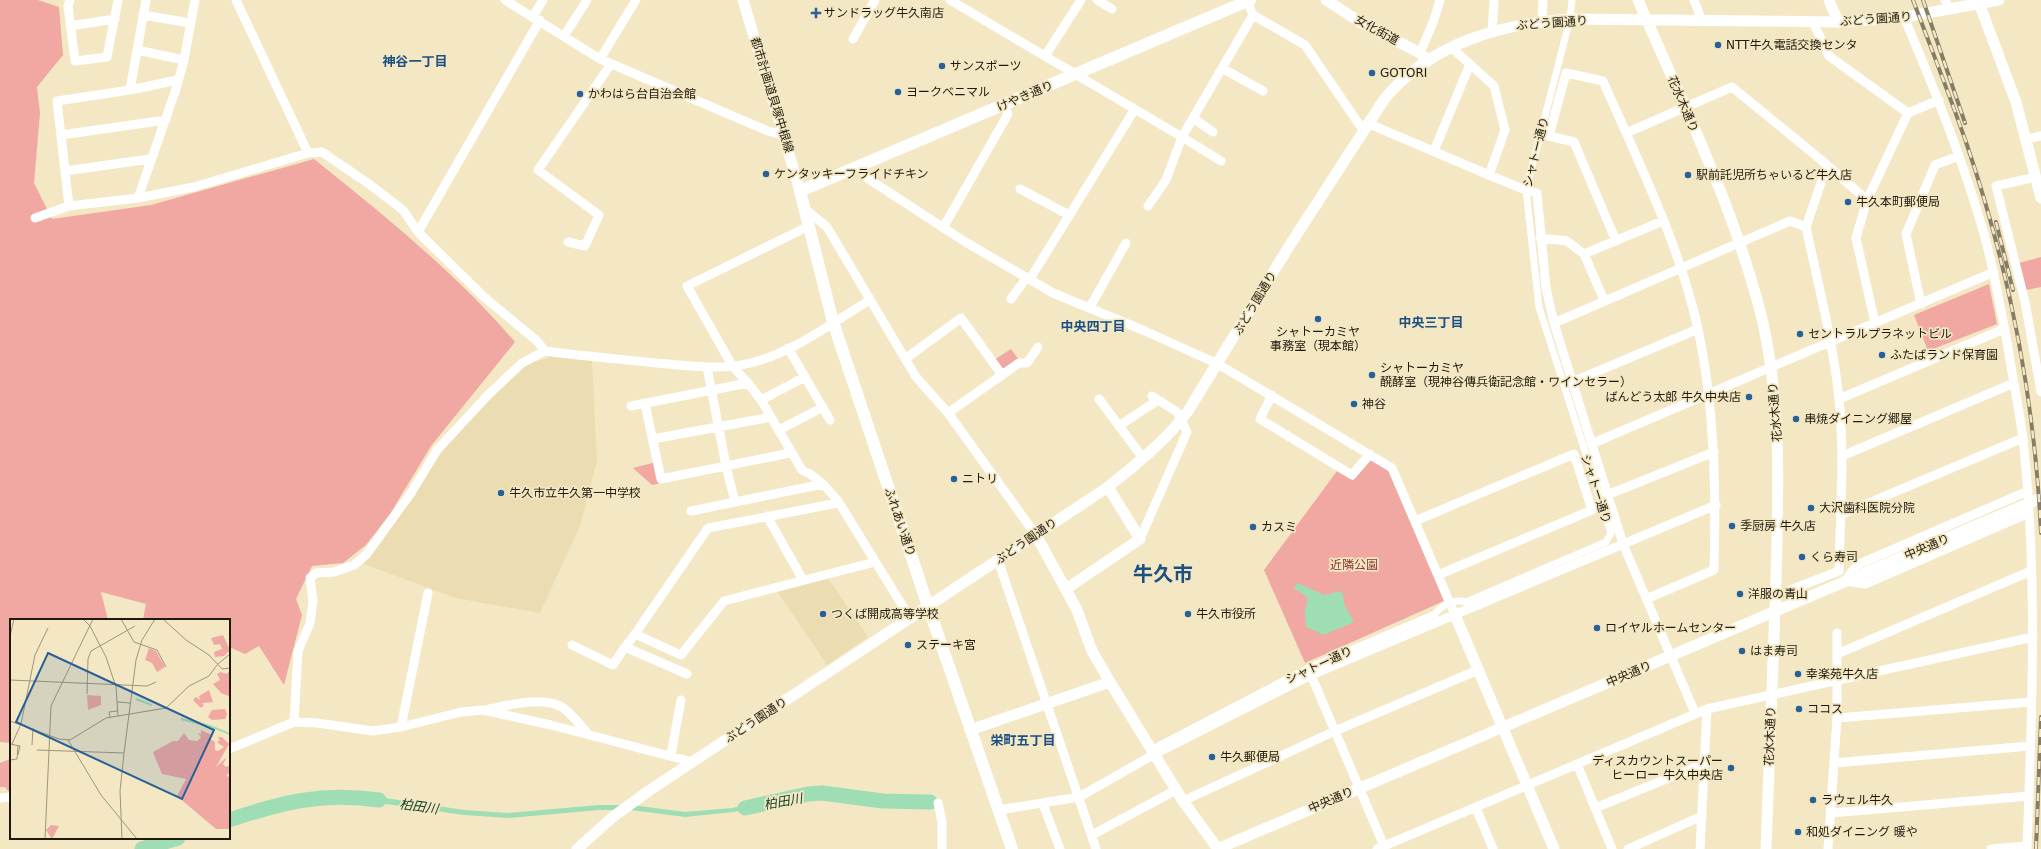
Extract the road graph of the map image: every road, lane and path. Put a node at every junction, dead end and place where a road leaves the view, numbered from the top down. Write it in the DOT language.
graph roads {
  1 [pos="70,0"];
  2 [pos="118,0"];
  3 [pos="146,0"];
  4 [pos="195,0"];
  5 [pos="236,0"];
  6 [pos="505,0"];
  7 [pos="543,0"];
  8 [pos="587,0"];
  9 [pos="636,0"];
  10 [pos="743,0"];
  11 [pos="875,0"];
  12 [pos="950,0"];
  13 [pos="1082,0"];
  14 [pos="1097,0"];
  15 [pos="1326,0"];
  16 [pos="1440,0"];
  17 [pos="1494,0"];
  18 [pos="1542,0"];
  19 [pos="1572,0"];
  20 [pos="1638,0"];
  21 [pos="1694,0"];
  22 [pos="1829,0"];
  23 [pos="1999,0"];
  24 [pos="1248,1"];
  25 [pos="1979,2"];
  26 [pos="1947,4"];
  27 [pos="1112,9"];
  28 [pos="143,15"];
  29 [pos="1253,15"];
  30 [pos="1904,17"];
  31 [pos="536,18"];
  32 [pos="115,19"];
  33 [pos="1570,19"];
  34 [pos="1647,20"];
  35 [pos="1542,21"];
  36 [pos="1702,21"];
  37 [pos="1813,22"];
  38 [pos="1838,22"];
  39 [pos="190,23"];
  40 [pos="70,26"];
  41 [pos="1492,31"];
  42 [pos="564,36"];
  43 [pos="853,39"];
  44 [pos="1452,48"];
  45 [pos="137,50"];
  46 [pos="1045,56"];
  47 [pos="1424,57"];
  48 [pos="600,59"];
  49 [pos="184,60"];
  50 [pos="611,64"];
  51 [pos="1470,64"];
  52 [pos="1222,68"];
  53 [pos="1077,74"];
  54 [pos="178,80"];
  55 [pos="130,90"];
  56 [pos="1263,91"];
  57 [pos="1939,100"];
  58 [pos="1004,105"];
  59 [pos="1684,107"];
  60 [pos="1135,109"];
  61 [pos="1908,113"];
  62 [pos="1193,118"];
  63 [pos="166,120"];
  64 [pos="1365,126"];
  65 [pos="1213,132"];
  66 [pos="1626,132"];
  67 [pos="61,135"];
  68 [pos="785,136"];
  69 [pos="2041,136"];
  70 [pos="1182,137"];
  71 [pos="2027,139"];
  72 [pos="1434,151"];
  73 [pos="308,153"];
  74 [pos="1959,156"];
  75 [pos="150,159"];
  76 [pos="1221,161"];
  77 [pos="1827,165"];
  78 [pos="860,166"];
  79 [pos="65,171"];
  80 [pos="1489,175"];
  81 [pos="2036,177"];
  82 [pos="1020,189"];
  83 [pos="1526,190"];
  84 [pos="800,191"];
  85 [pos="138,198"];
  86 [pos="2041,198"];
  87 [pos="1867,200"];
  88 [pos="69,206"];
  89 [pos="1148,206"];
  90 [pos="805,209"];
  91 [pos="1069,215"];
  92 [pos="35,218"];
  93 [pos="1663,220"];
  94 [pos="809,226"];
  95 [pos="1806,227"];
  96 [pos="943,228"];
  97 [pos="418,232"];
  98 [pos="1540,238"];
  99 [pos="1616,241"];
  100 [pos="568,242"];
  101 [pos="1740,242"];
  102 [pos="1126,243"];
  103 [pos="1584,254"];
  104 [pos="1680,268"];
  105 [pos="1994,272"];
  106 [pos="1028,278"];
  107 [pos="1011,299"];
  108 [pos="870,300"];
  109 [pos="1604,300"];
  110 [pos="1921,304"];
  111 [pos="1090,307"];
  112 [pos="833,322"];
  113 [pos="1554,323"];
  114 [pos="1875,323"];
  115 [pos="1698,329"];
  116 [pos="2004,329"];
  117 [pos="1831,342"];
  118 [pos="1038,346"];
  119 [pos="788,348"];
  120 [pos="545,351"];
  121 [pos="905,359"];
  122 [pos="1218,364"];
  123 [pos="733,366"];
  124 [pos="707,367"];
  125 [pos="1771,368"];
  126 [pos="1002,375"];
  127 [pos="805,377"];
  128 [pos="1572,382"];
  129 [pos="748,383"];
  130 [pos="2014,383"];
  131 [pos="711,389"];
  132 [pos="2041,392"];
  133 [pos="1709,394"];
  134 [pos="1272,395"];
  135 [pos="1099,399"];
  136 [pos="1840,399"];
  137 [pos="761,400"];
  138 [pos="645,404"];
  139 [pos="631,406"];
  140 [pos="823,407"];
  141 [pos="948,413"];
  142 [pos="771,417"];
  143 [pos="830,420"];
  144 [pos="1182,420"];
  145 [pos="718,426"];
  146 [pos="1119,426"];
  147 [pos="779,430"];
  148 [pos="2023,438"];
  149 [pos="653,439"];
  150 [pos="1591,444"];
  151 [pos="1714,452"];
  152 [pos="790,453"];
  153 [pos="1370,454"];
  154 [pos="1842,456"];
  155 [pos="1143,458"];
  156 [pos="726,466"];
  157 [pos="823,484"];
  158 [pos="1108,487"];
  159 [pos="2028,491"];
  160 [pos="1607,495"];
  161 [pos="2041,498"];
  162 [pos="735,502"];
  163 [pos="838,503"];
  164 [pos="1716,505"];
  165 [pos="691,511"];
  166 [pos="2029,513"];
  167 [pos="1840,515"];
  168 [pos="767,516"];
  169 [pos="1415,521"];
  170 [pos="1036,535"];
  171 [pos="1140,539"];
  172 [pos="1622,544"];
  173 [pos="998,560"];
  174 [pos="875,562"];
  175 [pos="2031,571"];
  176 [pos="1438,575"];
  177 [pos="803,580"];
  178 [pos="1844,581"];
  179 [pos="1066,588"];
  180 [pos="1790,590"];
  181 [pos="428,593"];
  182 [pos="1646,599"];
  183 [pos="1449,602"];
  184 [pos="928,606"];
  185 [pos="1775,612"];
  186 [pos="1455,615"];
  187 [pos="910,618"];
  188 [pos="636,633"];
  189 [pos="1837,633"];
  190 [pos="2033,636"];
  191 [pos="572,645"];
  192 [pos="625,647"];
  193 [pos="1837,654"];
  194 [pos="1671,657"];
  195 [pos="1478,670"];
  196 [pos="687,674"];
  197 [pos="1311,676"];
  198 [pos="1836,680"];
  199 [pos="1110,682"];
  200 [pos="1772,694"];
  201 [pos="681,700"];
  202 [pos="2031,702"];
  203 [pos="1047,703"];
  204 [pos="1707,709"];
  205 [pos="483,710"];
  206 [pos="1695,713"];
  207 [pos="1837,718"];
  208 [pos="294,722"];
  209 [pos="401,726"];
  210 [pos="1503,727"];
  211 [pos="970,730"];
  212 [pos="1335,731"];
  213 [pos="588,734"];
  214 [pos="2030,746"];
  215 [pos="230,749"];
  216 [pos="1156,750"];
  217 [pos="671,755"];
  218 [pos="693,762"];
  219 [pos="1834,763"];
  220 [pos="1577,764"];
  221 [pos="1703,764"];
  222 [pos="1527,785"];
  223 [pos="1359,788"];
  224 [pos="1176,790"];
  225 [pos="2029,796"];
  226 [pos="10,797"];
  227 [pos="0,798"];
  228 [pos="1079,798"];
  229 [pos="1183,801"];
  230 [pos="938,803"];
  231 [pos="1043,804"];
  232 [pos="1476,808"];
  233 [pos="1595,808"];
  234 [pos="999,810"];
  235 [pos="1831,813"];
  236 [pos="1702,816"];
  237 [pos="1092,835"];
  238 [pos="1380,847"];
  239 [pos="2027,848"];
  240 [pos="577,849"];
  241 [pos="942,849"];
  242 [pos="1012,849"];
  243 [pos="1060,849"];
  244 [pos="1095,849"];
  245 [pos="1217,849"];
  246 [pos="1493,849"];
  247 [pos="1554,849"];
  248 [pos="1612,849"];
  249 [pos="1628,849"];
  250 [pos="1700,849"];
  251 [pos="1766,849"];
  252 [pos="1828,849"];
  253 [pos="1991,849"];
  1 -- 40 [label="street"];
  2 -- 32 [label="street"];
  3 -- 28 [label="street"];
  4 -- 39 [label="street"];
  5 -- 73 [label="street"];
  6 -- 31 [label="street"];
  7 -- 31 [label="street"];
  8 -- 42 [label="street"];
  9 -- 48 [label="street"];
  10 -- 68 [label="street, 都市計画道貝塚中根線"];
  11 -- 43 [label="street"];
  12 -- 46 [label="street"];
  13 -- 46 [label="street"];
  14 -- 27 [label="street"];
  15 -- 47 [label="street, 女化街道"];
  16 -- 47 [label="street"];
  17 -- 41 [label="street"];
  18 -- 35 [label="street"];
  19 -- 33 [label="street, シャトー通り"];
  20 -- 34 [label="street, 花水木通り"];
  21 -- 36 [label="street"];
  22 -- 38 [label="street"];
  23 -- 25 [label="street, ぶどう園通り"];
  24 -- 29 [label="street"];
  24 -- 53 [label="main road, けやき通り"];
  25 -- 26 [label="street, ぶどう園通り"];
  25 -- 71 [label="street"];
  26 -- 30 [label="street, ぶどう園通り"];
  28 -- 39 [label="street"];
  28 -- 45 [label="street"];
  29 -- 52 [label="street"];
  29 -- 64 [label="street"];
  30 -- 38 [label="street, ぶどう園通り"];
  30 -- 57 [label="street"];
  31 -- 42 [label="street"];
  31 -- 97 [label="street"];
  32 -- 40 [label="street"];
  32 -- 40 [label="street"];
  33 -- 34 [label="street, ぶどう園通り"];
  33 -- 35 [label="street, ぶどう園通り"];
  33 -- 83 [label="street, シャトー通り"];
  34 -- 36 [label="street, ぶどう園通り"];
  34 -- 59 [label="street, 花水木通り"];
  35 -- 41 [label="street, ぶどう園通り"];
  36 -- 37 [label="street, ぶどう園通り"];
  37 -- 38 [label="street, ぶどう園通り"];
  37 -- 61 [label="street"];
  39 -- 49 [label="street"];
  41 -- 44 [label="street, ぶどう園通り"];
  42 -- 48 [label="street"];
  44 -- 47 [label="street, ぶどう園通り"];
  44 -- 51 [label="street"];
  45 -- 49 [label="street"];
  45 -- 55 [label="street"];
  46 -- 53 [label="street"];
  47 -- 64 [label="street, ぶどう園通り"];
  48 -- 50 [label="street"];
  49 -- 54 [label="street"];
  50 -- 68 [label="street"];
  50 -- 100 [label="street"];
  51 -- 72 [label="street"];
  51 -- 80 [label="street"];
  52 -- 56 [label="street"];
  52 -- 62 [label="street"];
  53 -- 58 [label="main road, けやき通り"];
  53 -- 60 [label="street"];
  54 -- 55 [label="street"];
  54 -- 63 [label="street"];
  55 -- 67 [label="street"];
  57 -- 61 [label="street"];
  57 -- 74 [label="street"];
  58 -- 78 [label="main road, けやき通り"];
  58 -- 96 [label="street"];
  59 -- 66 [label="street"];
  59 -- 77 [label="street"];
  59 -- 101 [label="street, 花水木通り"];
  60 -- 70 [label="street"];
  60 -- 91 [label="street"];
  61 -- 87 [label="street"];
  62 -- 65 [label="street"];
  62 -- 70 [label="street"];
  63 -- 67 [label="street"];
  63 -- 75 [label="street"];
  64 -- 72 [label="street"];
  64 -- 122 [label="street, ぶどう園通り"];
  66 -- 93 [label="street"];
  66 -- 99 [label="street"];
  67 -- 79 [label="street"];
  68 -- 84 [label="street, 都市計画道貝塚中根線"];
  69 -- 71 [label="street"];
  70 -- 76 [label="street"];
  70 -- 89 [label="street"];
  71 -- 81 [label="street"];
  72 -- 80 [label="street"];
  73 -- 85 [label="street"];
  73 -- 97 [label="street"];
  74 -- 105 [label="street"];
  74 -- 110 [label="street"];
  75 -- 79 [label="street"];
  75 -- 85 [label="street"];
  77 -- 87 [label="street"];
  77 -- 95 [label="street"];
  78 -- 84 [label="main road, けやき通り"];
  78 -- 96 [label="street"];
  79 -- 88 [label="street"];
  80 -- 83 [label="street"];
  81 -- 86 [label="street"];
  81 -- 132 [label="street"];
  82 -- 91 [label="street"];
  83 -- 98 [label="street"];
  83 -- 183 [label="street, シャトー通り"];
  84 -- 90 [label="main road, ふれあい通り"];
  85 -- 88 [label="street"];
  87 -- 114 [label="street"];
  88 -- 92 [label="street"];
  90 -- 94 [label="main road, ふれあい通り"];
  90 -- 108 [label="street"];
  91 -- 106 [label="street"];
  93 -- 99 [label="street"];
  93 -- 104 [label="street"];
  94 -- 112 [label="main road, ふれあい通り"];
  94 -- 123 [label="street"];
  95 -- 101 [label="street"];
  95 -- 117 [label="street"];
  96 -- 106 [label="street"];
  97 -- 120 [label="street"];
  98 -- 103 [label="street"];
  98 -- 113 [label="street"];
  99 -- 103 [label="street"];
  101 -- 104 [label="street"];
  101 -- 125 [label="street, 花水木通り"];
  102 -- 111 [label="street"];
  103 -- 109 [label="street"];
  104 -- 109 [label="street"];
  104 -- 115 [label="street"];
  105 -- 110 [label="street"];
  105 -- 116 [label="street"];
  106 -- 107 [label="street"];
  106 -- 111 [label="street"];
  108 -- 112 [label="street"];
  108 -- 121 [label="street"];
  109 -- 113 [label="street"];
  110 -- 114 [label="street"];
  111 -- 122 [label="street"];
  112 -- 119 [label="street"];
  112 -- 184 [label="main road, ふれあい通り"];
  113 -- 128 [label="street"];
  114 -- 117 [label="street"];
  115 -- 128 [label="street"];
  115 -- 133 [label="street"];
  116 -- 130 [label="street"];
  116 -- 136 [label="street"];
  117 -- 125 [label="street"];
  117 -- 136 [label="street"];
  118 -- 126 [label="street"];
  119 -- 123 [label="street"];
  119 -- 127 [label="street"];
  120 -- 124 [label="street"];
  120 -- 208 [label="street"];
  121 -- 126 [label="street"];
  121 -- 141 [label="street"];
  122 -- 134 [label="street"];
  122 -- 144 [label="street, ぶどう園通り"];
  123 -- 124 [label="street"];
  123 -- 129 [label="street"];
  124 -- 131 [label="street"];
  125 -- 133 [label="street"];
  125 -- 185 [label="street, 花水木通り"];
  126 -- 141 [label="street"];
  127 -- 137 [label="street"];
  127 -- 140 [label="street"];
  128 -- 150 [label="street"];
  129 -- 131 [label="street"];
  129 -- 137 [label="street"];
  130 -- 148 [label="street"];
  130 -- 154 [label="street"];
  131 -- 138 [label="street"];
  131 -- 145 [label="street"];
  133 -- 150 [label="street"];
  133 -- 151 [label="street"];
  134 -- 153 [label="street"];
  134 -- 153 [label="street"];
  135 -- 146 [label="street"];
  136 -- 154 [label="street"];
  137 -- 142 [label="street"];
  138 -- 139 [label="street"];
  138 -- 149 [label="street"];
  140 -- 143 [label="street"];
  140 -- 147 [label="street"];
  141 -- 170 [label="street"];
  142 -- 145 [label="street"];
  142 -- 147 [label="street"];
  144 -- 146 [label="street"];
  144 -- 155 [label="street, ぶどう園通り"];
  144 -- 171 [label="street"];
  145 -- 149 [label="street"];
  145 -- 156 [label="street"];
  146 -- 155 [label="street"];
  147 -- 152 [label="street"];
  148 -- 159 [label="street"];
  148 -- 167 [label="street"];
  149 -- 156 [label="street"];
  150 -- 160 [label="street"];
  151 -- 160 [label="street"];
  151 -- 164 [label="street"];
  152 -- 156 [label="street"];
  152 -- 157 [label="street"];
  153 -- 169 [label="street"];
  154 -- 167 [label="street"];
  155 -- 158 [label="street, ぶどう園通り"];
  156 -- 162 [label="street"];
  157 -- 162 [label="street"];
  157 -- 163 [label="street"];
  158 -- 170 [label="street, ぶどう園通り"];
  158 -- 171 [label="street"];
  159 -- 166 [label="street"];
  159 -- 178 [label="street"];
  160 -- 172 [label="street"];
  161 -- 178 [label="street, 中央通り"];
  162 -- 165 [label="street"];
  163 -- 168 [label="street"];
  163 -- 174 [label="street"];
  164 -- 172 [label="street"];
  164 -- 182 [label="street"];
  166 -- 175 [label="street"];
  166 -- 178 [label="street"];
  167 -- 180 [label="street"];
  168 -- 177 [label="street"];
  168 -- 188 [label="street"];
  169 -- 176 [label="street"];
  169 -- 176 [label="street"];
  170 -- 173 [label="street, ぶどう園通り"];
  170 -- 179 [label="street"];
  171 -- 179 [label="street"];
  172 -- 182 [label="street"];
  172 -- 186 [label="street"];
  173 -- 184 [label="street, ぶどう園通り"];
  173 -- 203 [label="street"];
  174 -- 177 [label="street"];
  174 -- 187 [label="street"];
  175 -- 190 [label="street"];
  175 -- 193 [label="street"];
  176 -- 183 [label="street"];
  177 -- 188 [label="street"];
  178 -- 185 [label="street, 中央通り"];
  179 -- 199 [label="street"];
  181 -- 209 [label="street"];
  182 -- 194 [label="street"];
  183 -- 186 [label="street"];
  183 -- 216 [label="street, シャトー通り"];
  184 -- 187 [label="street, ぶどう園通り"];
  184 -- 211 [label="main road, ふれあい通り"];
  185 -- 194 [label="street, 中央通り"];
  185 -- 200 [label="street, 花水木通り"];
  186 -- 195 [label="street"];
  186 -- 197 [label="street"];
  187 -- 218 [label="street, ぶどう園通り"];
  188 -- 192 [label="street"];
  189 -- 193 [label="street"];
  190 -- 198 [label="street"];
  190 -- 202 [label="street"];
  191 -- 192 [label="street"];
  192 -- 196 [label="street"];
  193 -- 198 [label="street"];
  194 -- 206 [label="street"];
  194 -- 210 [label="street, 中央通り"];
  195 -- 210 [label="street"];
  195 -- 212 [label="street"];
  197 -- 212 [label="street"];
  197 -- 216 [label="street"];
  198 -- 200 [label="street"];
  198 -- 207 [label="street"];
  199 -- 203 [label="street"];
  199 -- 216 [label="street"];
  200 -- 204 [label="street"];
  200 -- 251 [label="street, 花水木通り"];
  201 -- 217 [label="street"];
  202 -- 207 [label="street"];
  202 -- 214 [label="street"];
  203 -- 211 [label="street"];
  203 -- 228 [label="street"];
  204 -- 206 [label="street"];
  204 -- 221 [label="street"];
  205 -- 209 [label="street"];
  205 -- 213 [label="street"];
  205 -- 213 [label="street"];
  206 -- 220 [label="street"];
  207 -- 219 [label="street"];
  208 -- 209 [label="street"];
  208 -- 215 [label="street"];
  210 -- 222 [label="street"];
  210 -- 223 [label="street, 中央通り"];
  211 -- 234 [label="main road, ふれあい通り"];
  212 -- 223 [label="street"];
  212 -- 229 [label="street"];
  213 -- 217 [label="street"];
  214 -- 219 [label="street"];
  214 -- 225 [label="street"];
  216 -- 224 [label="street"];
  216 -- 228 [label="street"];
  217 -- 218 [label="street"];
  218 -- 240 [label="street, ぶどう園通り"];
  219 -- 235 [label="street"];
  220 -- 222 [label="street"];
  220 -- 233 [label="street"];
  221 -- 233 [label="street"];
  221 -- 236 [label="street"];
  222 -- 232 [label="street"];
  222 -- 247 [label="street"];
  223 -- 238 [label="street"];
  223 -- 245 [label="street, 中央通り"];
  224 -- 229 [label="street"];
  224 -- 237 [label="street"];
  225 -- 235 [label="street"];
  225 -- 239 [label="street"];
  226 -- 227 [label="street"];
  228 -- 231 [label="street"];
  228 -- 237 [label="street"];
  229 -- 245 [label="street"];
  230 -- 241 [label="street"];
  231 -- 234 [label="street"];
  231 -- 243 [label="street"];
  232 -- 238 [label="street"];
  232 -- 246 [label="street"];
  233 -- 248 [label="street"];
  234 -- 242 [label="main road, ふれあい通り"];
  235 -- 252 [label="street"];
  236 -- 249 [label="street"];
  236 -- 250 [label="street"];
  237 -- 244 [label="street"];
  239 -- 253 [label="street"];
}
